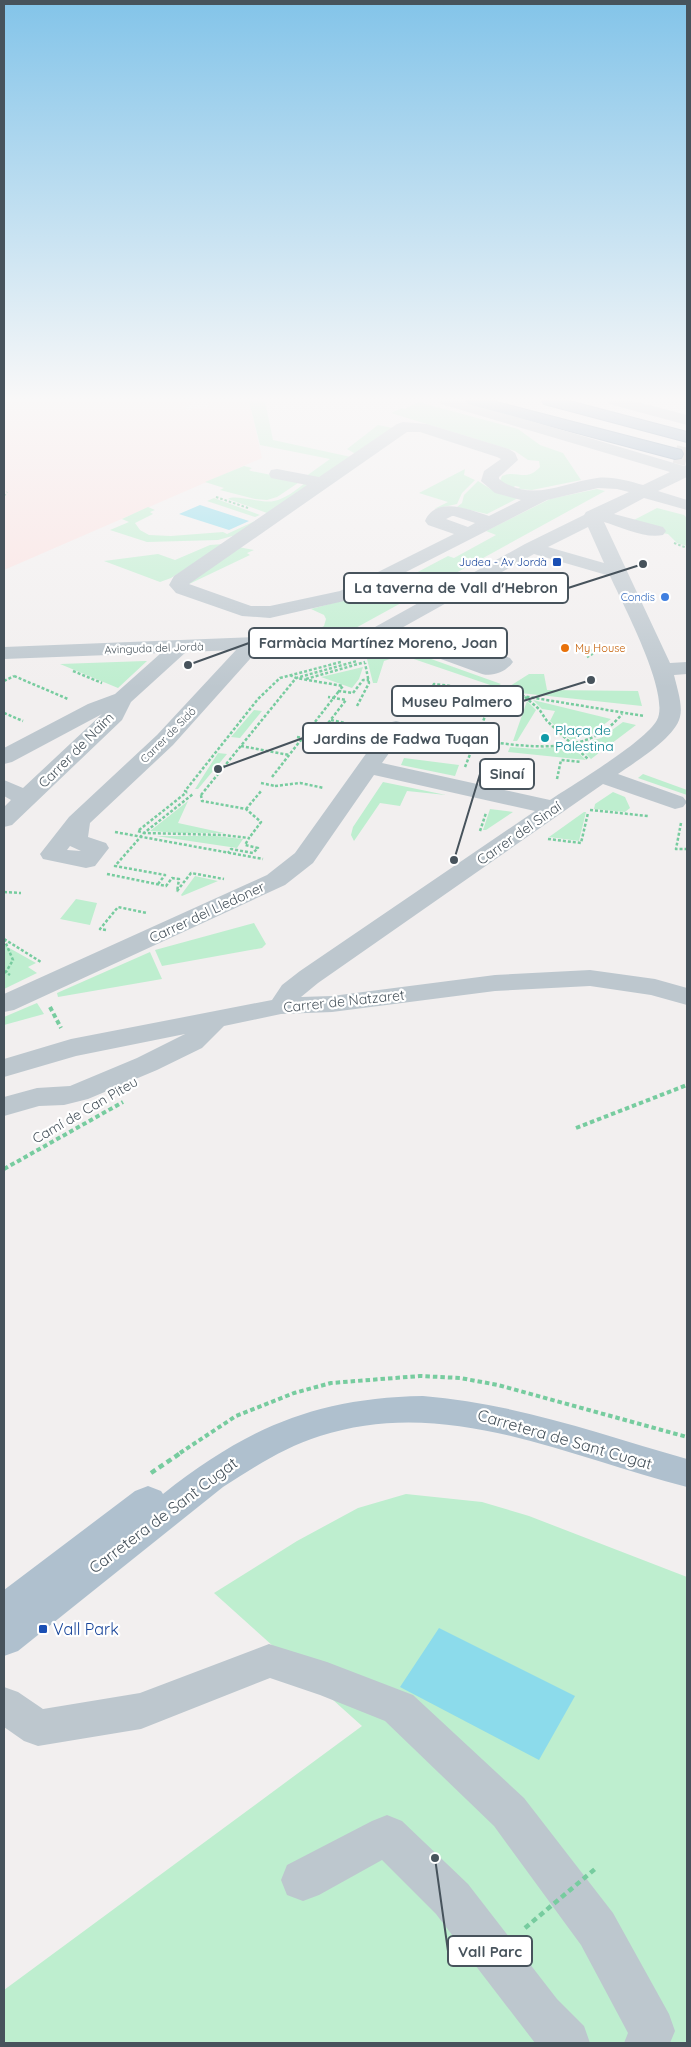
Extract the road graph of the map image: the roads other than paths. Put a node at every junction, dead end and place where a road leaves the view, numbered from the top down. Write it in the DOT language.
graph roads {
  1 [pos="302,497"];
  2 [pos="529,497"];
  3 [pos="539,497"];
  4 [pos="632,497"];
  5 [pos="660,497"];
  6 [pos="535,498"];
  7 [pos="687,505"];
  8 [pos="595,515"];
  9 [pos="490,522"];
  10 [pos="657,531"];
  11 [pos="469,533"];
  12 [pos="532,548"];
  13 [pos="619,573"];
  14 [pos="382,631"];
  15 [pos="253,644"];
  16 [pos="420,645"];
  17 [pos="180,647"];
  18 [pos="4,653"];
  19 [pos="687,668"];
  20 [pos="663,670"];
  21 [pos="116,692"];
  22 [pos="396,728"];
  23 [pos="4,757"];
  24 [pos="368,767"];
  25 [pos="594,767"];
  26 [pos="4,787"];
  27 [pos="26,798"];
  28 [pos="554,808"];
  29 [pos="678,812"];
  30 [pos="4,820"];
  31 [pos="78,822"];
  32 [pos="687,997"];
  33 [pos="4,1004"];
  34 [pos="281,1006"];
  35 [pos="214,1021"];
  36 [pos="4,1068"];
  37 [pos="4,1107"];
  38 [pos="687,1455"];
  39 [pos="687,1473"];
  40 [pos="4,1612"];
  41 [pos="4,1640"];
  42 [pos="4,1705"];
  43 [pos="303,1880"];
  44 [pos="567,2043"];
  45 [pos="647,2043"];
  1 -- 11 [label="street"];
  2 -- 6 [label="street"];
  3 -- 6 [label="street"];
  4 -- 8 [label="street, Avinguda del Jordà"];
  5 -- 7 [label="street"];
  6 -- 9 [label="street"];
  8 -- 10 [label="street"];
  8 -- 12 [label="street, Avinguda del Jordà"];
  8 -- 13 [label="street"];
  9 -- 11 [label="street"];
  9 -- 11 [label="street"];
  12 -- 13 [label="street"];
  12 -- 14 [label="street, Avinguda del Jordà"];
  13 -- 20 [label="street"];
  14 -- 15 [label="street, Avinguda del Jordà"];
  14 -- 16 [label="street"];
  15 -- 17 [label="street, Avinguda del Jordà"];
  15 -- 31 [label="street, Carrer de Sidó"];
  17 -- 18 [label="street, Avinguda del Jordà"];
  17 -- 21 [label="street, Carrer de Naïm"];
  19 -- 20 [label="street"];
  20 -- 25 [label="street, Carrer del Sinaí"];
  21 -- 23 [label="street, Carrer de Naïm"];
  21 -- 27 [label="street, Carrer de Naïm"];
  22 -- 24 [label="street, Carrer del Lledoner"];
  24 -- 28 [label="street"];
  24 -- 33 [label="street, Carrer del Lledoner"];
  25 -- 28 [label="street, Carrer del Sinaí"];
  25 -- 29 [label="street"];
  26 -- 27 [label="street, Carrer de Naïm"];
  27 -- 30 [label="street, Carrer de Naïm"];
  28 -- 34 [label="street, Carrer del Sinaí"];
  32 -- 34 [label="street, Carrer de Natzaret"];
  34 -- 35 [label="street, Carrer de Natzaret"];
  35 -- 36 [label="street, Carrer de Natzaret"];
  35 -- 37 [label="street"];
  38 -- 40 [label="main road, Carretera de Sant Cugat"];
  39 -- 41 [label="main road, Carretera de Sant Cugat"];
  42 -- 45 [label="street"];
  43 -- 44 [label="street"];
}
